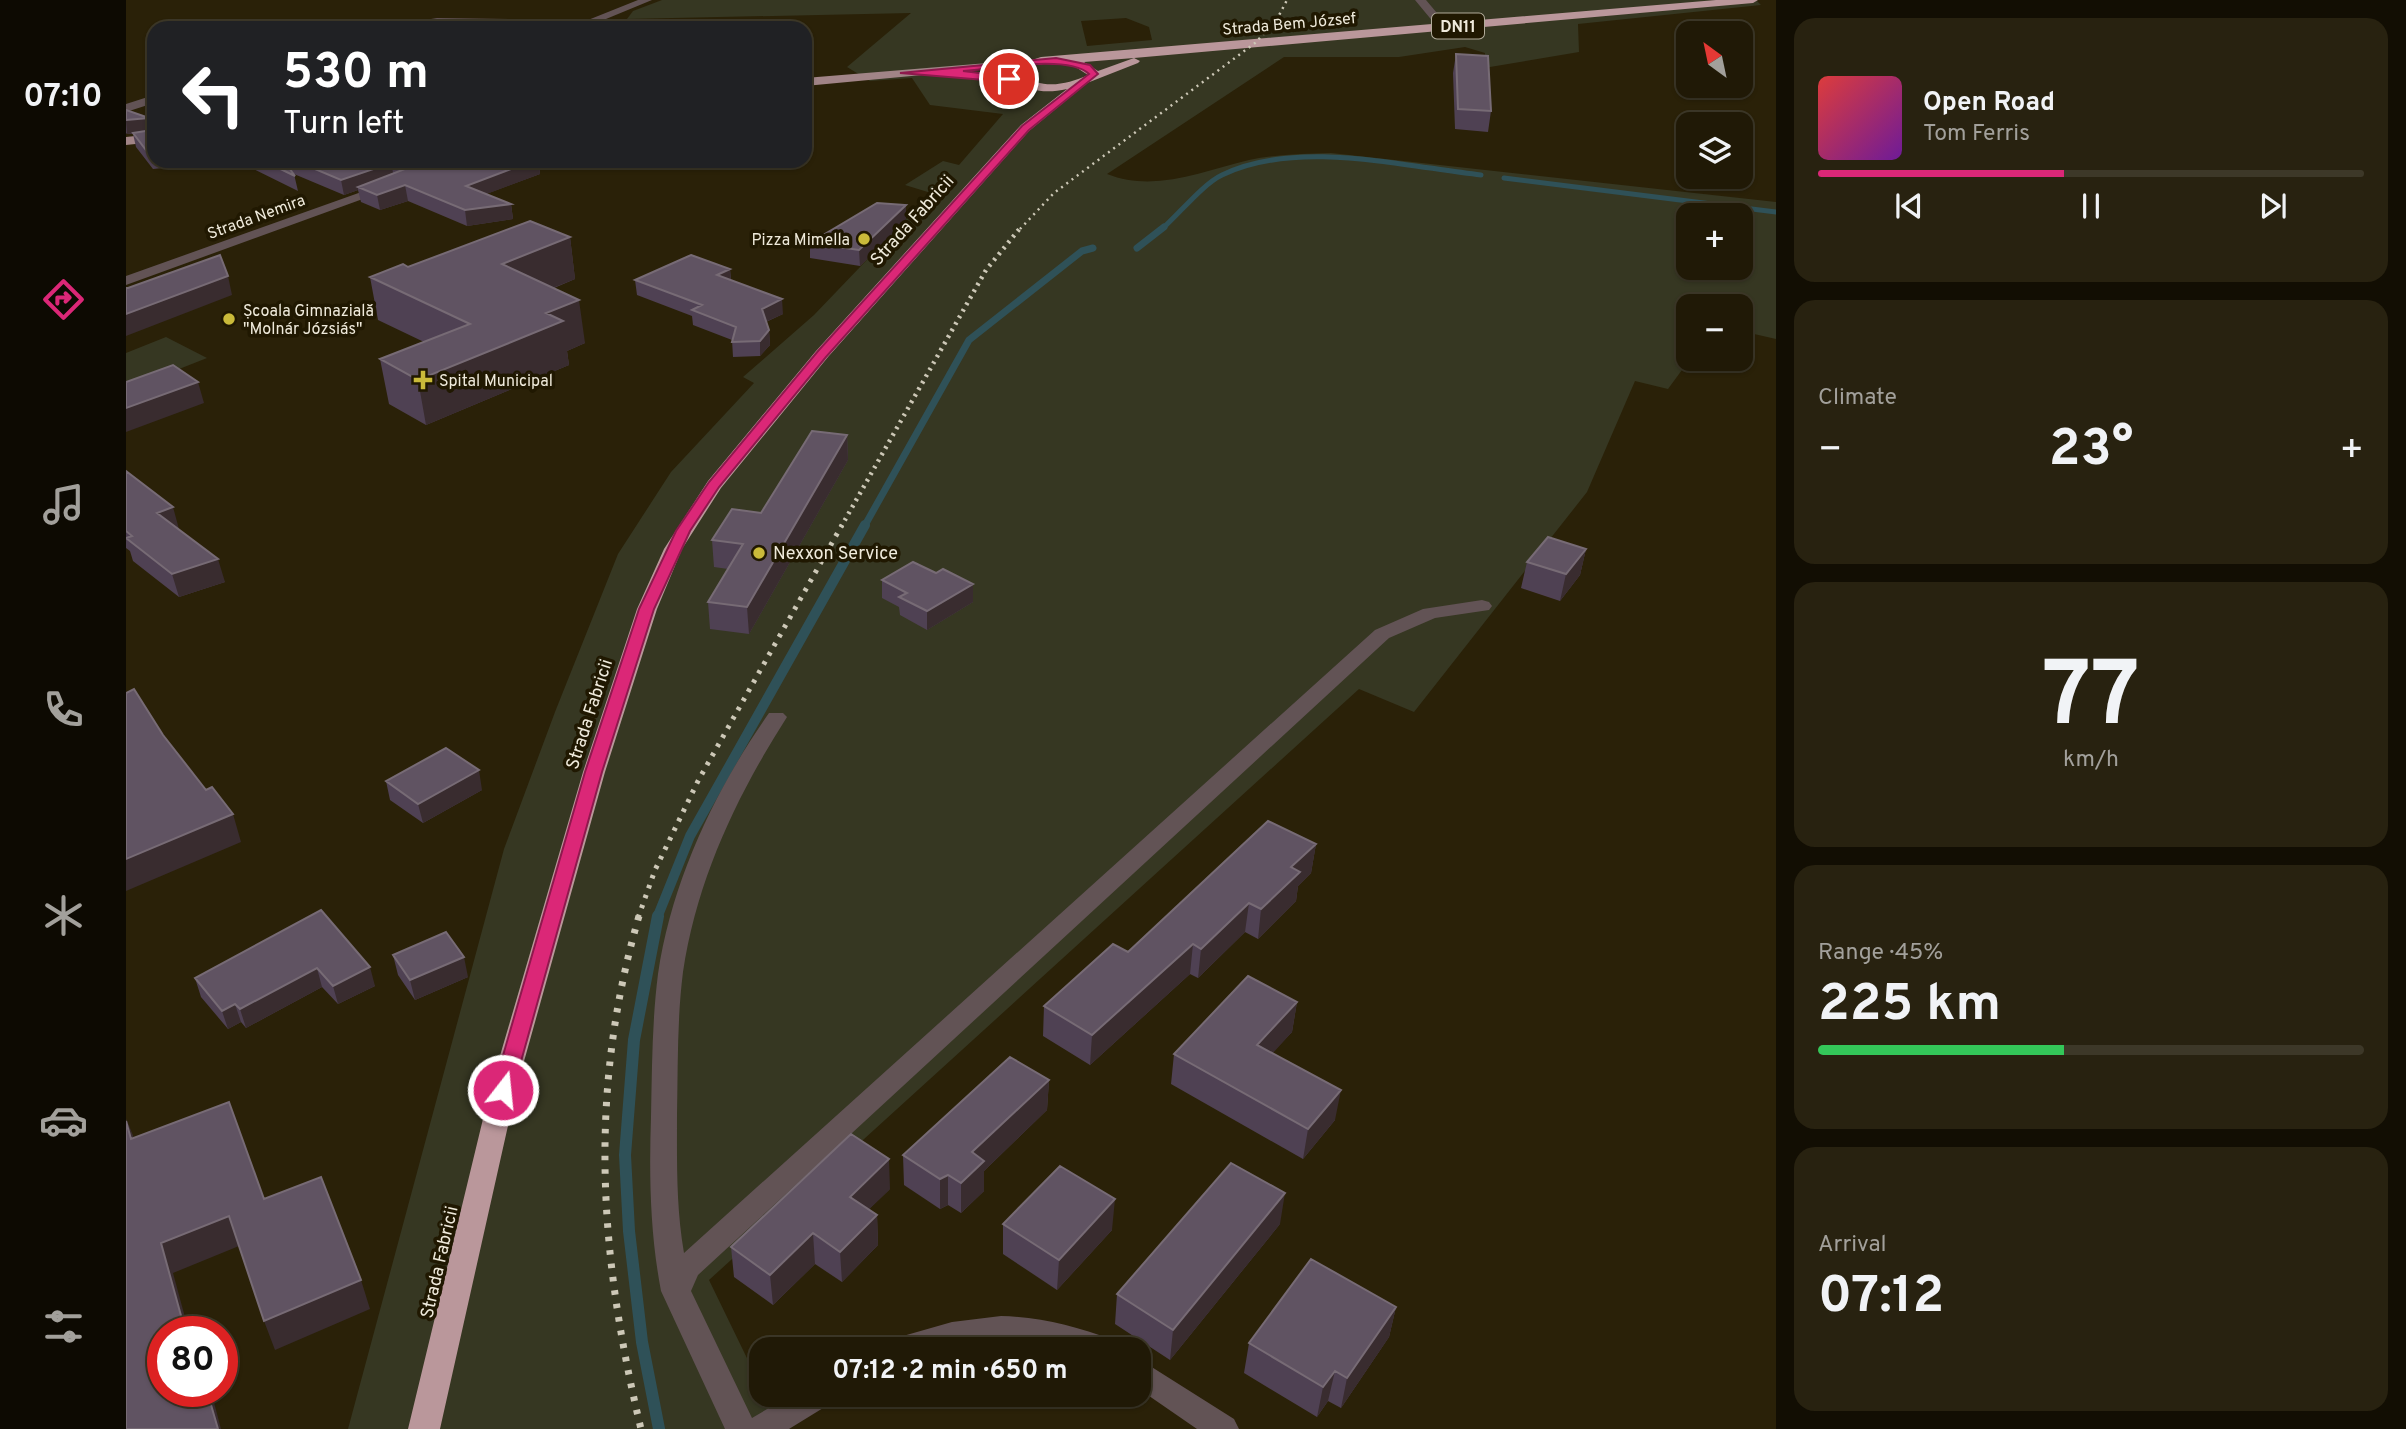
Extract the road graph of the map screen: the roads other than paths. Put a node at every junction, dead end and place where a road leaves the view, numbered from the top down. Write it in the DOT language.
graph roads {
  1 [pos="647,0"];
  2 [pos="1420,0"];
  3 [pos="1753,0"];
  4 [pos="594,21"];
  5 [pos="1443,27"];
  6 [pos="1163,52"];
  7 [pos="1056,61"];
  8 [pos="1036,62"];
  9 [pos="905,73"];
  10 [pos="812,81"];
  11 [pos="1086,81"];
  12 [pos="1032,84"];
  13 [pos="147,101"];
  14 [pos="126,108"];
  15 [pos="1026,128"];
  16 [pos="147,139"];
  17 [pos="126,141"];
  18 [pos="398,183"];
  19 [pos="126,281"];
  20 [pos="1482,606"];
  21 [pos="776,717"];
  22 [pos="676,1291"];
  23 [pos="945,1337"];
  24 [pos="1068,1337"];
  25 [pos="1151,1380"];
  26 [pos="798,1407"];
  27 [pos="424,1429"];
  28 [pos="741,1429"];
  29 [pos="762,1429"];
  30 [pos="1223,1429"];
  1 -- 4 [label="street"];
  2 -- 5 [label="street"];
  3 -- 5 [label="highway, Strada Bem József / DN11"];
  5 -- 6 [label="highway, Strada Bem József / DN11"];
  6 -- 7 [label="highway, Strada Bem József / DN11"];
  6 -- 11 [label="highway, Strada Bem József / DN11"];
  7 -- 8 [label="highway, DN11"];
  7 -- 11 [label="highway, DN11"];
  8 -- 9 [label="main road"];
  8 -- 12 [label="highway, DN11"];
  9 -- 10 [label="main road"];
  9 -- 12 [label="main road"];
  11 -- 12 [label="highway, DN11"];
  11 -- 15 [label="highway, Strada Fabricii / DN11"];
  12 -- 15 [label="highway, Strada Fabricii / DN11"];
  13 -- 14 [label="street"];
  15 -- 27 [label="highway, Strada Fabricii / DN11"];
  16 -- 17 [label="main road"];
  18 -- 19 [label="street, Strada Nemira"];
  20 -- 22 [label="street"];
  21 -- 22 [label="street"];
  22 -- 28 [label="street"];
  23 -- 24 [label="street"];
  25 -- 30 [label="street"];
  26 -- 29 [label="street"];
}
